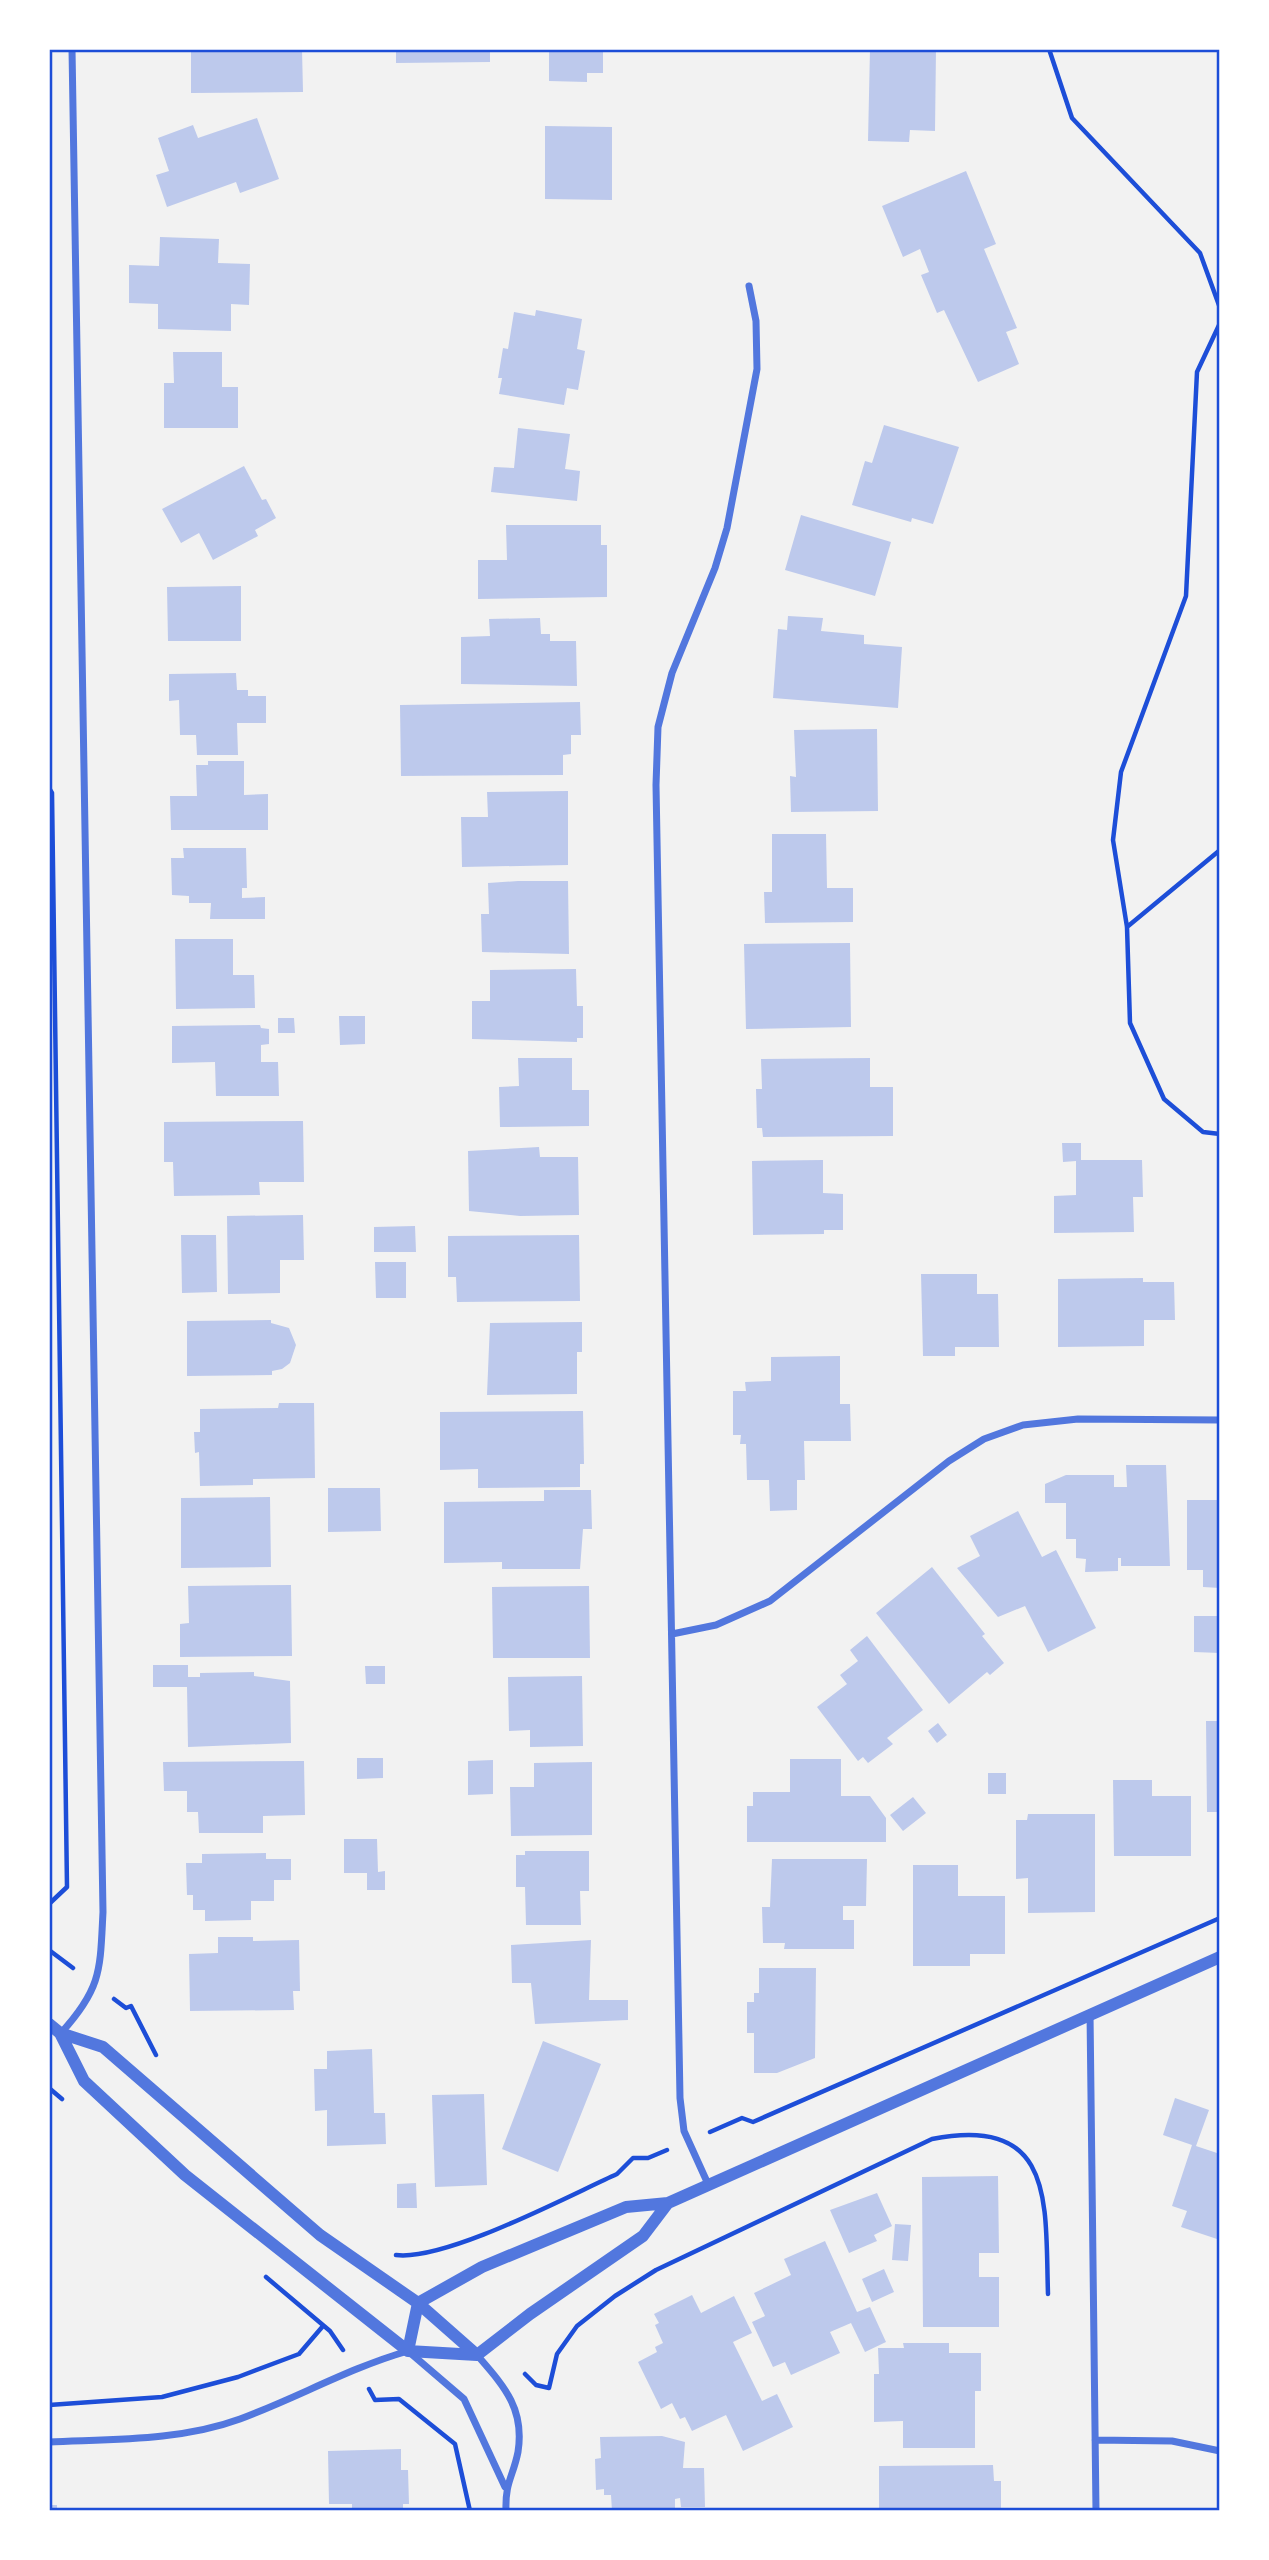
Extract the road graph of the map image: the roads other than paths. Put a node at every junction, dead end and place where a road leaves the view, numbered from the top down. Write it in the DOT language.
graph roads {
  1 [pos="72,49"];
  2 [pos="749,286"];
  3 [pos="1220,1420"];
  4 [pos="672,1634"];
  5 [pos="1220,1957"];
  6 [pos="1090,2012"];
  7 [pos="49,2024"];
  8 [pos="60,2034"];
  9 [pos="708,2184"];
  10 [pos="668,2203"];
  11 [pos="418,2302"];
  12 [pos="408,2351"];
  13 [pos="477,2355"];
  14 [pos="1095,2440"];
  15 [pos="49,2442"];
  16 [pos="1220,2451"];
  17 [pos="505,2487"];
  18 [pos="506,2511"];
  19 [pos="1096,2511"];
  1 -- 8 [label="street"];
  2 -- 4 [label="street"];
  3 -- 4 [label="street"];
  4 -- 9 [label="street"];
  5 -- 6 [label="street"];
  6 -- 9 [label="street"];
  6 -- 14 [label="street"];
  7 -- 8 [label="street"];
  8 -- 11 [label="street"];
  8 -- 12 [label="street"];
  9 -- 10 [label="street"];
  10 -- 11 [label="street"];
  10 -- 13 [label="street"];
  11 -- 12 [label="street"];
  11 -- 13 [label="street"];
  12 -- 13 [label="street"];
  12 -- 15 [label="street"];
  12 -- 17 [label="street"];
  13 -- 17 [label="street"];
  14 -- 16 [label="street"];
  14 -- 19 [label="street"];
  17 -- 18 [label="street"];
}
